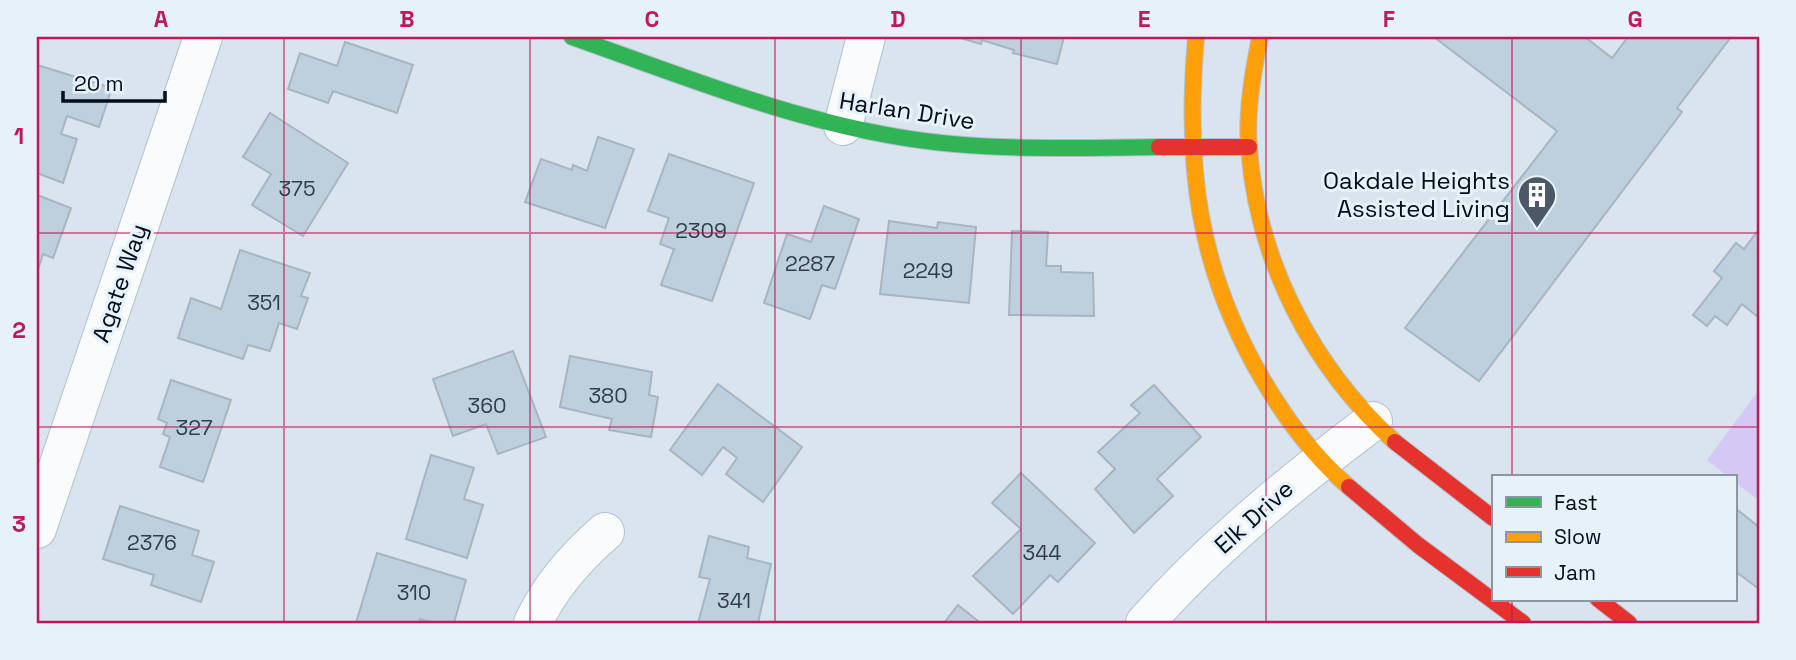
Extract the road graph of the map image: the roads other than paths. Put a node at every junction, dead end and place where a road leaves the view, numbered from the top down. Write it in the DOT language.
graph roads {
  1 [pos="204,37"];
  2 [pos="572,37"];
  3 [pos="866,37"];
  4 [pos="1196,37"];
  5 [pos="1260,37"];
  6 [pos="843,126"];
  7 [pos="1192,146"];
  8 [pos="1249,147"];
  9 [pos="1373,421"];
  10 [pos="1320,460"];
  11 [pos="1492,517"];
  12 [pos="37,529"];
  13 [pos="605,532"];
  14 [pos="1492,600"];
  15 [pos="1492,600"];
  16 [pos="1599,600"];
  17 [pos="533,623"];
  18 [pos="1144,623"];
  19 [pos="1522,623"];
  20 [pos="1629,623"];
  1 -- 12 [label="street, Agate Way"];
  2 -- 6 [label="main road, Harlan Drive"];
  3 -- 6 [label="street"];
  4 -- 7 [label="main road"];
  5 -- 8 [label="main road"];
  6 -- 7 [label="main road, Harlan Drive"];
  7 -- 8 [label="main road, Harlan Drive"];
  7 -- 10 [label="main road"];
  8 -- 9 [label="main road"];
  9 -- 10 [label="street, Elk Drive"];
  9 -- 11 [label="main road"];
  10 -- 14 [label="main road"];
  10 -- 18 [label="street, Elk Drive"];
  13 -- 17 [label="street"];
  15 -- 19 [label="main road"];
  16 -- 20 [label="main road"];
}
